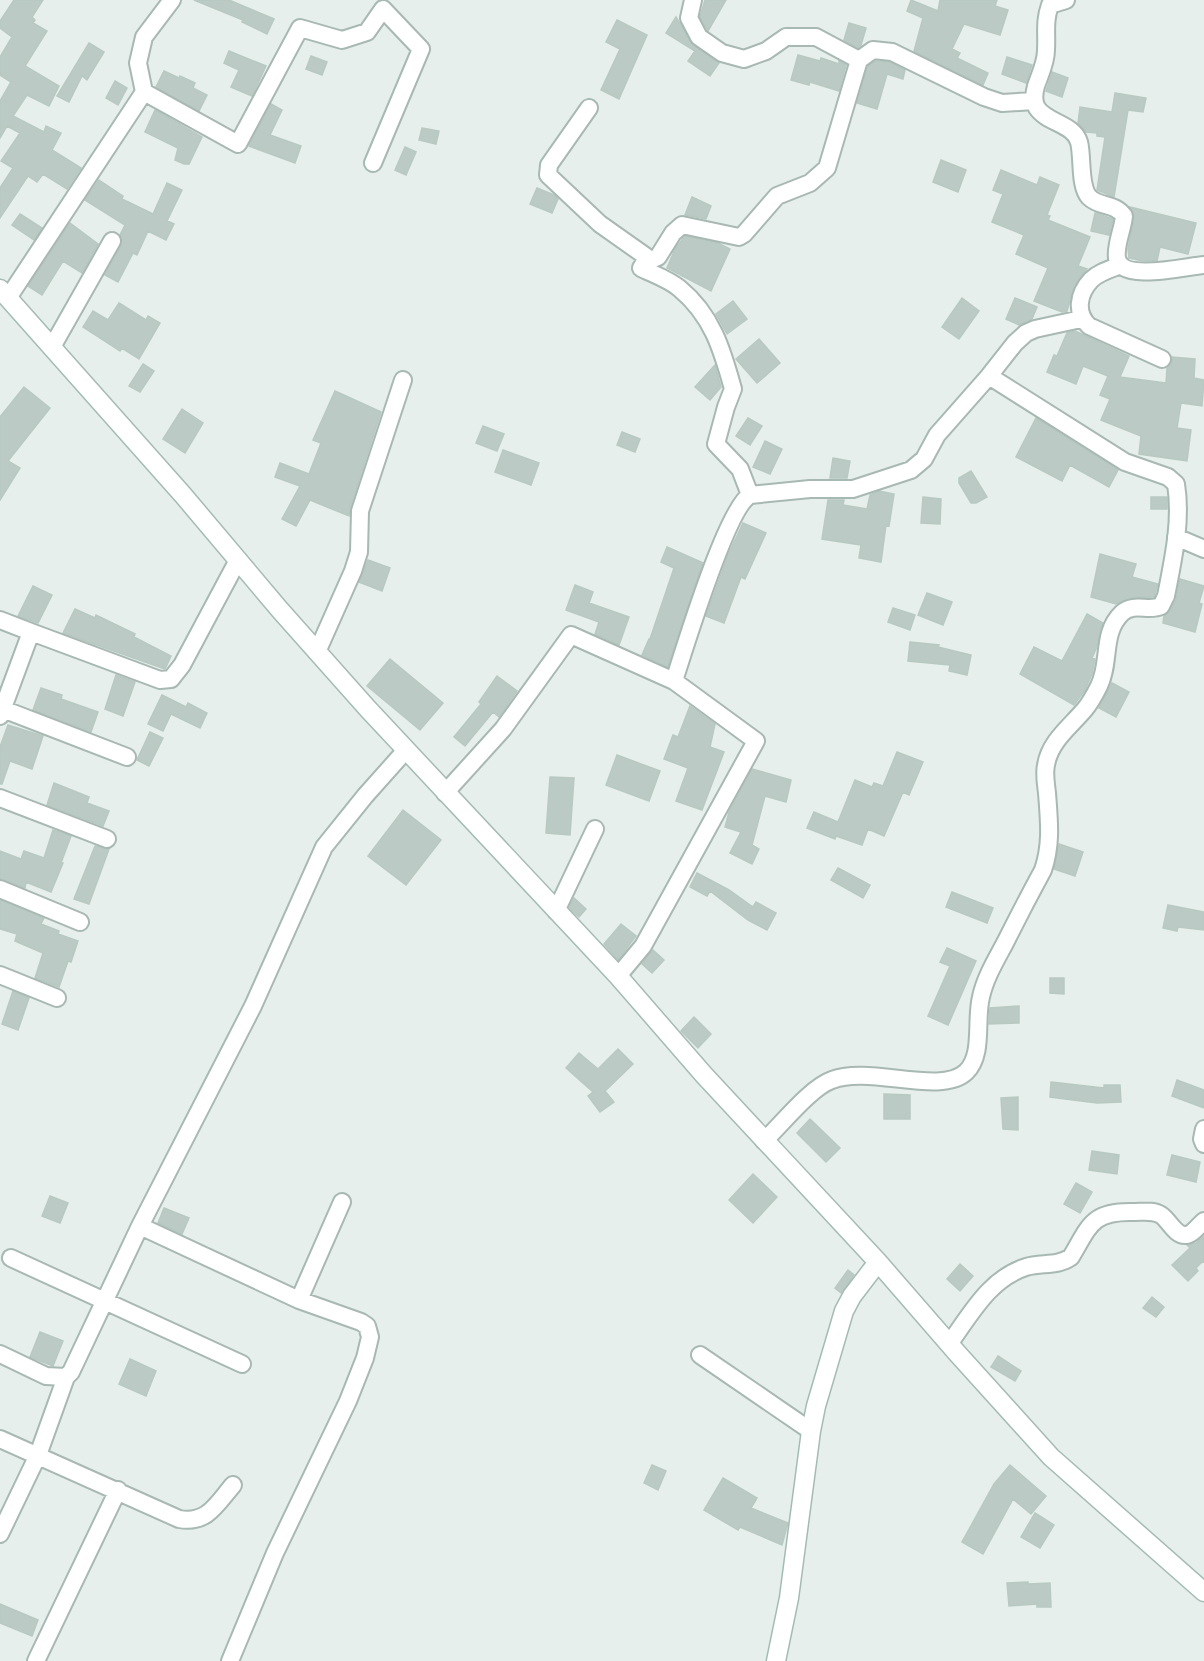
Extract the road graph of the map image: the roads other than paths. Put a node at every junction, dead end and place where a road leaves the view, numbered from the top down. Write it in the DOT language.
graph roads {
  1 [pos="172,0"];
  2 [pos="693,0"];
  3 [pos="1066,0"];
  4 [pos="385,5"];
  5 [pos="859,60"];
  6 [pos="144,92"];
  7 [pos="1034,101"];
  8 [pos="589,108"];
  9 [pos="373,163"];
  10 [pos="112,241"];
  11 [pos="647,258"];
  12 [pos="1204,264"];
  13 [pos="1121,266"];
  14 [pos="4,293"];
  15 [pos="1081,319"];
  16 [pos="52,347"];
  17 [pos="1162,359"];
  18 [pos="989,376"];
  19 [pos="403,380"];
  20 [pos="750,495"];
  21 [pos="1176,537"];
  22 [pos="1204,549"];
  23 [pos="238,560"];
  24 [pos="0,620"];
  25 [pos="31,632"];
  26 [pos="317,652"];
  27 [pos="674,681"];
  28 [pos="1,711"];
  29 [pos="406,750"];
  30 [pos="127,757"];
  31 [pos="445,793"];
  32 [pos="0,798"];
  33 [pos="595,829"];
  34 [pos="107,839"];
  35 [pos="0,889"];
  36 [pos="556,911"];
  37 [pos="80,922"];
  38 [pos="0,975"];
  39 [pos="618,976"];
  40 [pos="57,998"];
  41 [pos="1204,1129"];
  42 [pos="764,1141"];
  43 [pos="1204,1144"];
  44 [pos="342,1202"];
  45 [pos="1204,1221"];
  46 [pos="140,1226"];
  47 [pos="11,1258"];
  48 [pos="878,1262"];
  49 [pos="299,1300"];
  50 [pos="106,1302"];
  51 [pos="949,1344"];
  52 [pos="0,1353"];
  53 [pos="700,1355"];
  54 [pos="242,1364"];
  55 [pos="66,1377"];
  56 [pos="811,1431"];
  57 [pos="0,1438"];
  58 [pos="38,1455"];
  59 [pos="234,1485"];
  60 [pos="118,1490"];
  61 [pos="0,1534"];
  62 [pos="1203,1588"];
  63 [pos="36,1661"];
  64 [pos="230,1661"];
  65 [pos="776,1661"];
  1 -- 6 [label="street"];
  2 -- 5 [label="street"];
  3 -- 7 [label="street"];
  4 -- 6 [label="street"];
  4 -- 9 [label="street"];
  5 -- 7 [label="street"];
  5 -- 11 [label="street"];
  6 -- 14 [label="street"];
  7 -- 13 [label="street"];
  8 -- 11 [label="street"];
  10 -- 16 [label="street"];
  11 -- 20 [label="street"];
  12 -- 13 [label="street"];
  13 -- 15 [label="street"];
  14 -- 16 [label="main road"];
  15 -- 17 [label="street"];
  15 -- 18 [label="street"];
  16 -- 23 [label="main road"];
  18 -- 20 [label="street"];
  18 -- 21 [label="street"];
  19 -- 26 [label="street"];
  20 -- 27 [label="street"];
  21 -- 22 [label="street"];
  21 -- 42 [label="street"];
  23 -- 25 [label="street"];
  23 -- 26 [label="main road"];
  24 -- 25 [label="street"];
  25 -- 28 [label="street"];
  26 -- 29 [label="main road"];
  27 -- 31 [label="street"];
  27 -- 39 [label="street"];
  28 -- 30 [label="street"];
  29 -- 31 [label="main road"];
  29 -- 46 [label="street"];
  31 -- 36 [label="main road"];
  32 -- 34 [label="street"];
  33 -- 36 [label="street"];
  35 -- 37 [label="street"];
  36 -- 39 [label="main road"];
  38 -- 40 [label="street"];
  39 -- 42 [label="main road"];
  41 -- 43 [label="street"];
  42 -- 48 [label="main road"];
  44 -- 49 [label="street"];
  45 -- 51 [label="street"];
  46 -- 49 [label="street"];
  46 -- 50 [label="street"];
  47 -- 50 [label="street"];
  48 -- 51 [label="main road"];
  48 -- 56 [label="main road"];
  49 -- 64 [label="street"];
  50 -- 54 [label="street"];
  50 -- 55 [label="street"];
  51 -- 62 [label="main road"];
  52 -- 55 [label="street"];
  53 -- 56 [label="street"];
  55 -- 58 [label="street"];
  56 -- 65 [label="main road"];
  57 -- 58 [label="street"];
  58 -- 60 [label="street"];
  58 -- 61 [label="street"];
  59 -- 60 [label="street"];
  60 -- 63 [label="street"];
}
